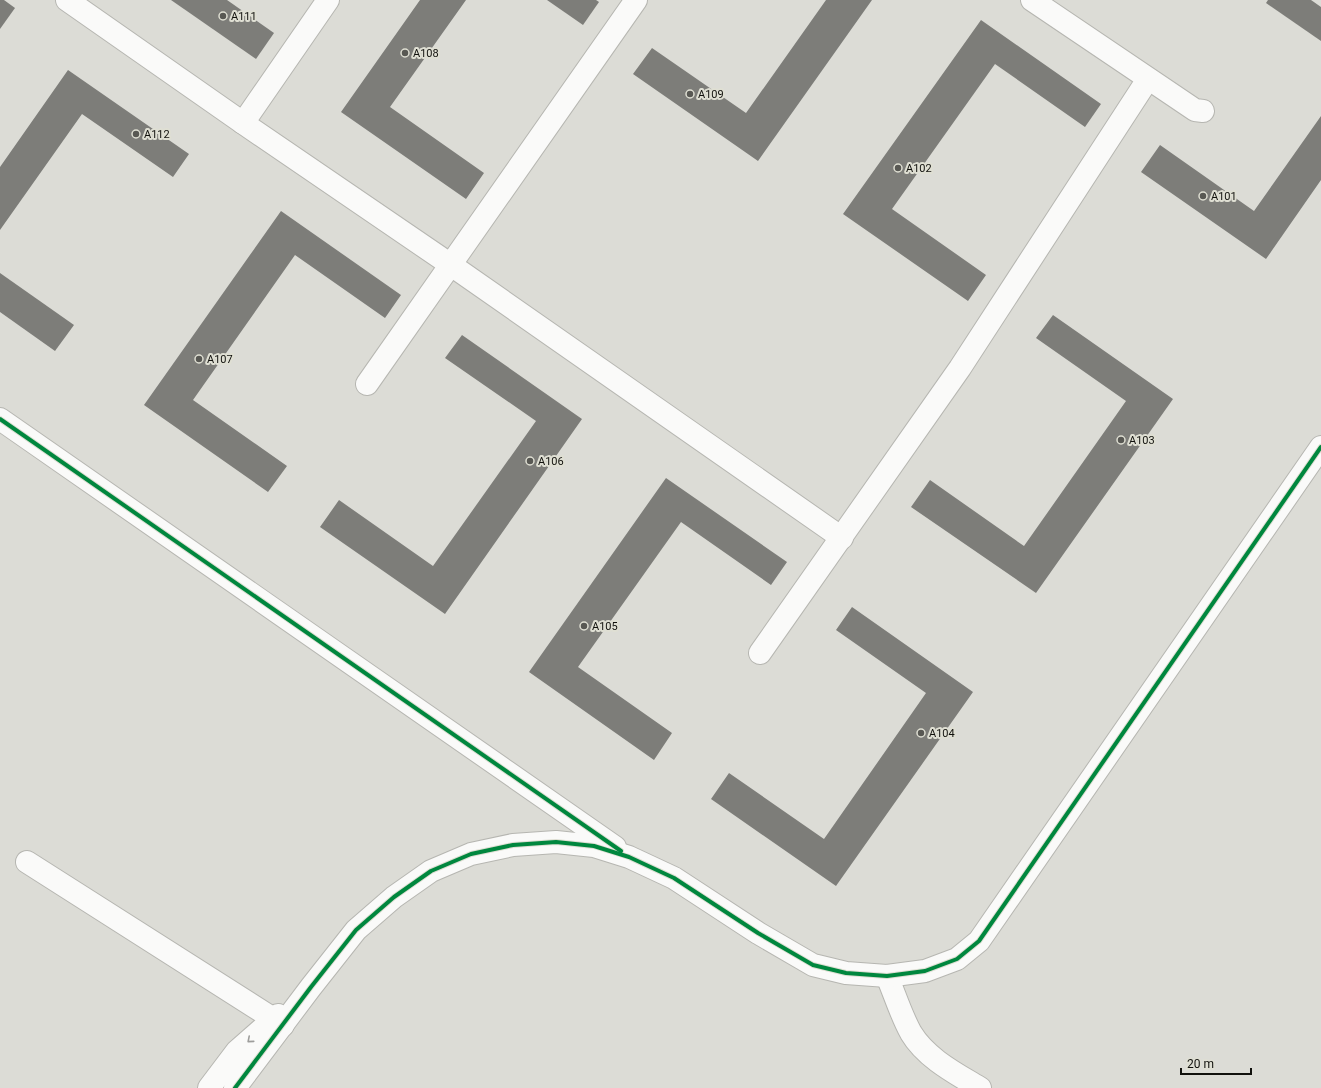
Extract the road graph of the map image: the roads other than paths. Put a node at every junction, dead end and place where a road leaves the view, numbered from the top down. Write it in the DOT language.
graph roads {
  1 [pos="67,0"];
  2 [pos="636,0"];
  3 [pos="1032,0"];
  4 [pos="326,1"];
  5 [pos="1148,79"];
  6 [pos="1203,111"];
  7 [pos="243,123"];
  8 [pos="451,264"];
  9 [pos="367,384"];
  10 [pos="0,418"];
  11 [pos="1321,447"];
  12 [pos="842,538"];
  13 [pos="760,653"];
  14 [pos="629,857"];
  15 [pos="27,862"];
  16 [pos="887,976"];
  17 [pos="279,1022"];
  18 [pos="209,1088"];
  19 [pos="235,1088"];
  20 [pos="980,1088"];
  1 -- 7 [label="street"];
  2 -- 8 [label="street"];
  3 -- 5 [label="street"];
  4 -- 7 [label="street"];
  5 -- 6 [label="street"];
  5 -- 12 [label="street"];
  7 -- 8 [label="street"];
  8 -- 9 [label="street"];
  8 -- 12 [label="street"];
  10 -- 14 [label="street"];
  11 -- 16 [label="street"];
  12 -- 13 [label="street"];
  14 -- 16 [label="street"];
  14 -- 17 [label="street"];
  15 -- 17 [label="street"];
  16 -- 20 [label="street"];
  17 -- 18 [label="street, one-way"];
  17 -- 19 [label="street"];
}
